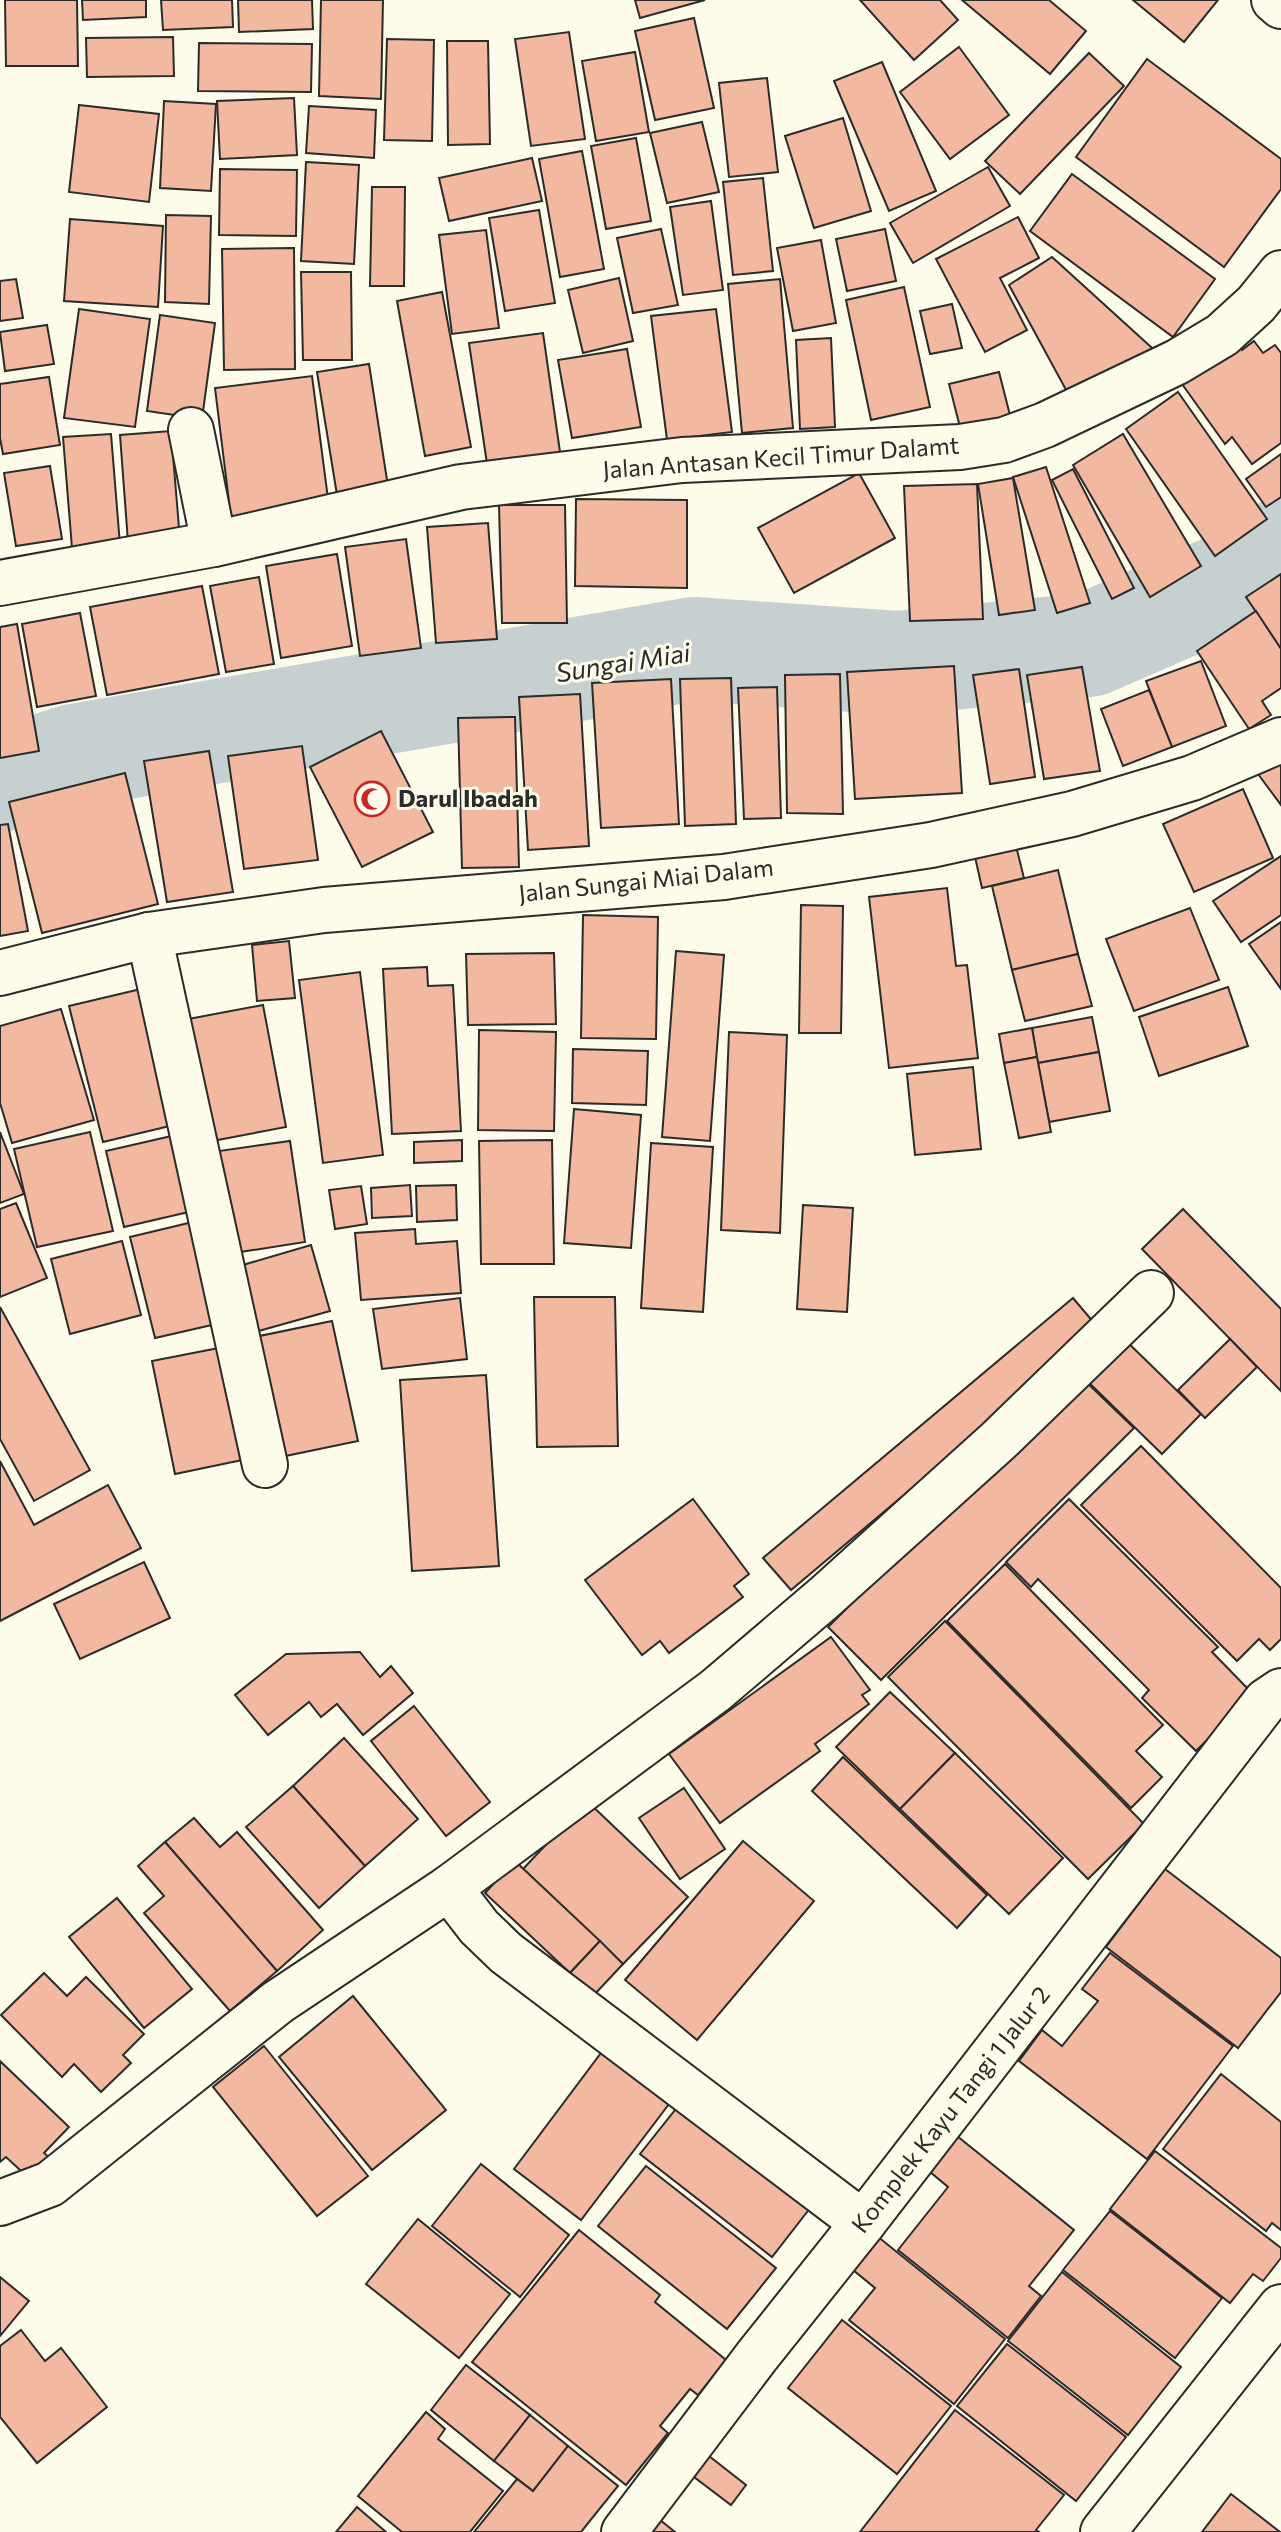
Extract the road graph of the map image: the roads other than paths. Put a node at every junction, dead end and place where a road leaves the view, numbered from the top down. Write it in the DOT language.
graph roads {
  1 [pos="1274,0"];
  2 [pos="1281,6"];
  3 [pos="1281,273"];
  4 [pos="191,430"];
  5 [pos="214,544"];
  6 [pos="0,583"];
  7 [pos="1281,740"];
  8 [pos="149,935"];
  9 [pos="0,973"];
  10 [pos="1151,1293"];
  11 [pos="265,1465"];
  12 [pos="1281,1691"];
  13 [pos="449,1888"];
  14 [pos="0,2203"];
  15 [pos="863,2223"];
  16 [pos="1281,2307"];
  17 [pos="624,2532"];
  18 [pos="1103,2532"];
  1 -- 2 [label="street"];
  3 -- 5 [label="street, Jalan Antasan Kecil Timur Dalamt"];
  4 -- 5 [label="street"];
  5 -- 6 [label="street, Jalan Antasan Kecil Timur Dalamt"];
  7 -- 8 [label="street, Jalan Sungai Miai Dalam"];
  8 -- 9 [label="street, Jalan Sungai Miai Dalam"];
  8 -- 11 [label="street"];
  10 -- 13 [label="street"];
  12 -- 15 [label="street, Komplek Kayu Tangi 1 Jalur 2"];
  13 -- 14 [label="street"];
  13 -- 15 [label="street"];
  15 -- 17 [label="street, Komplek Kayu Tangi 1 Jalur 2"];
  16 -- 18 [label="street"];
}
